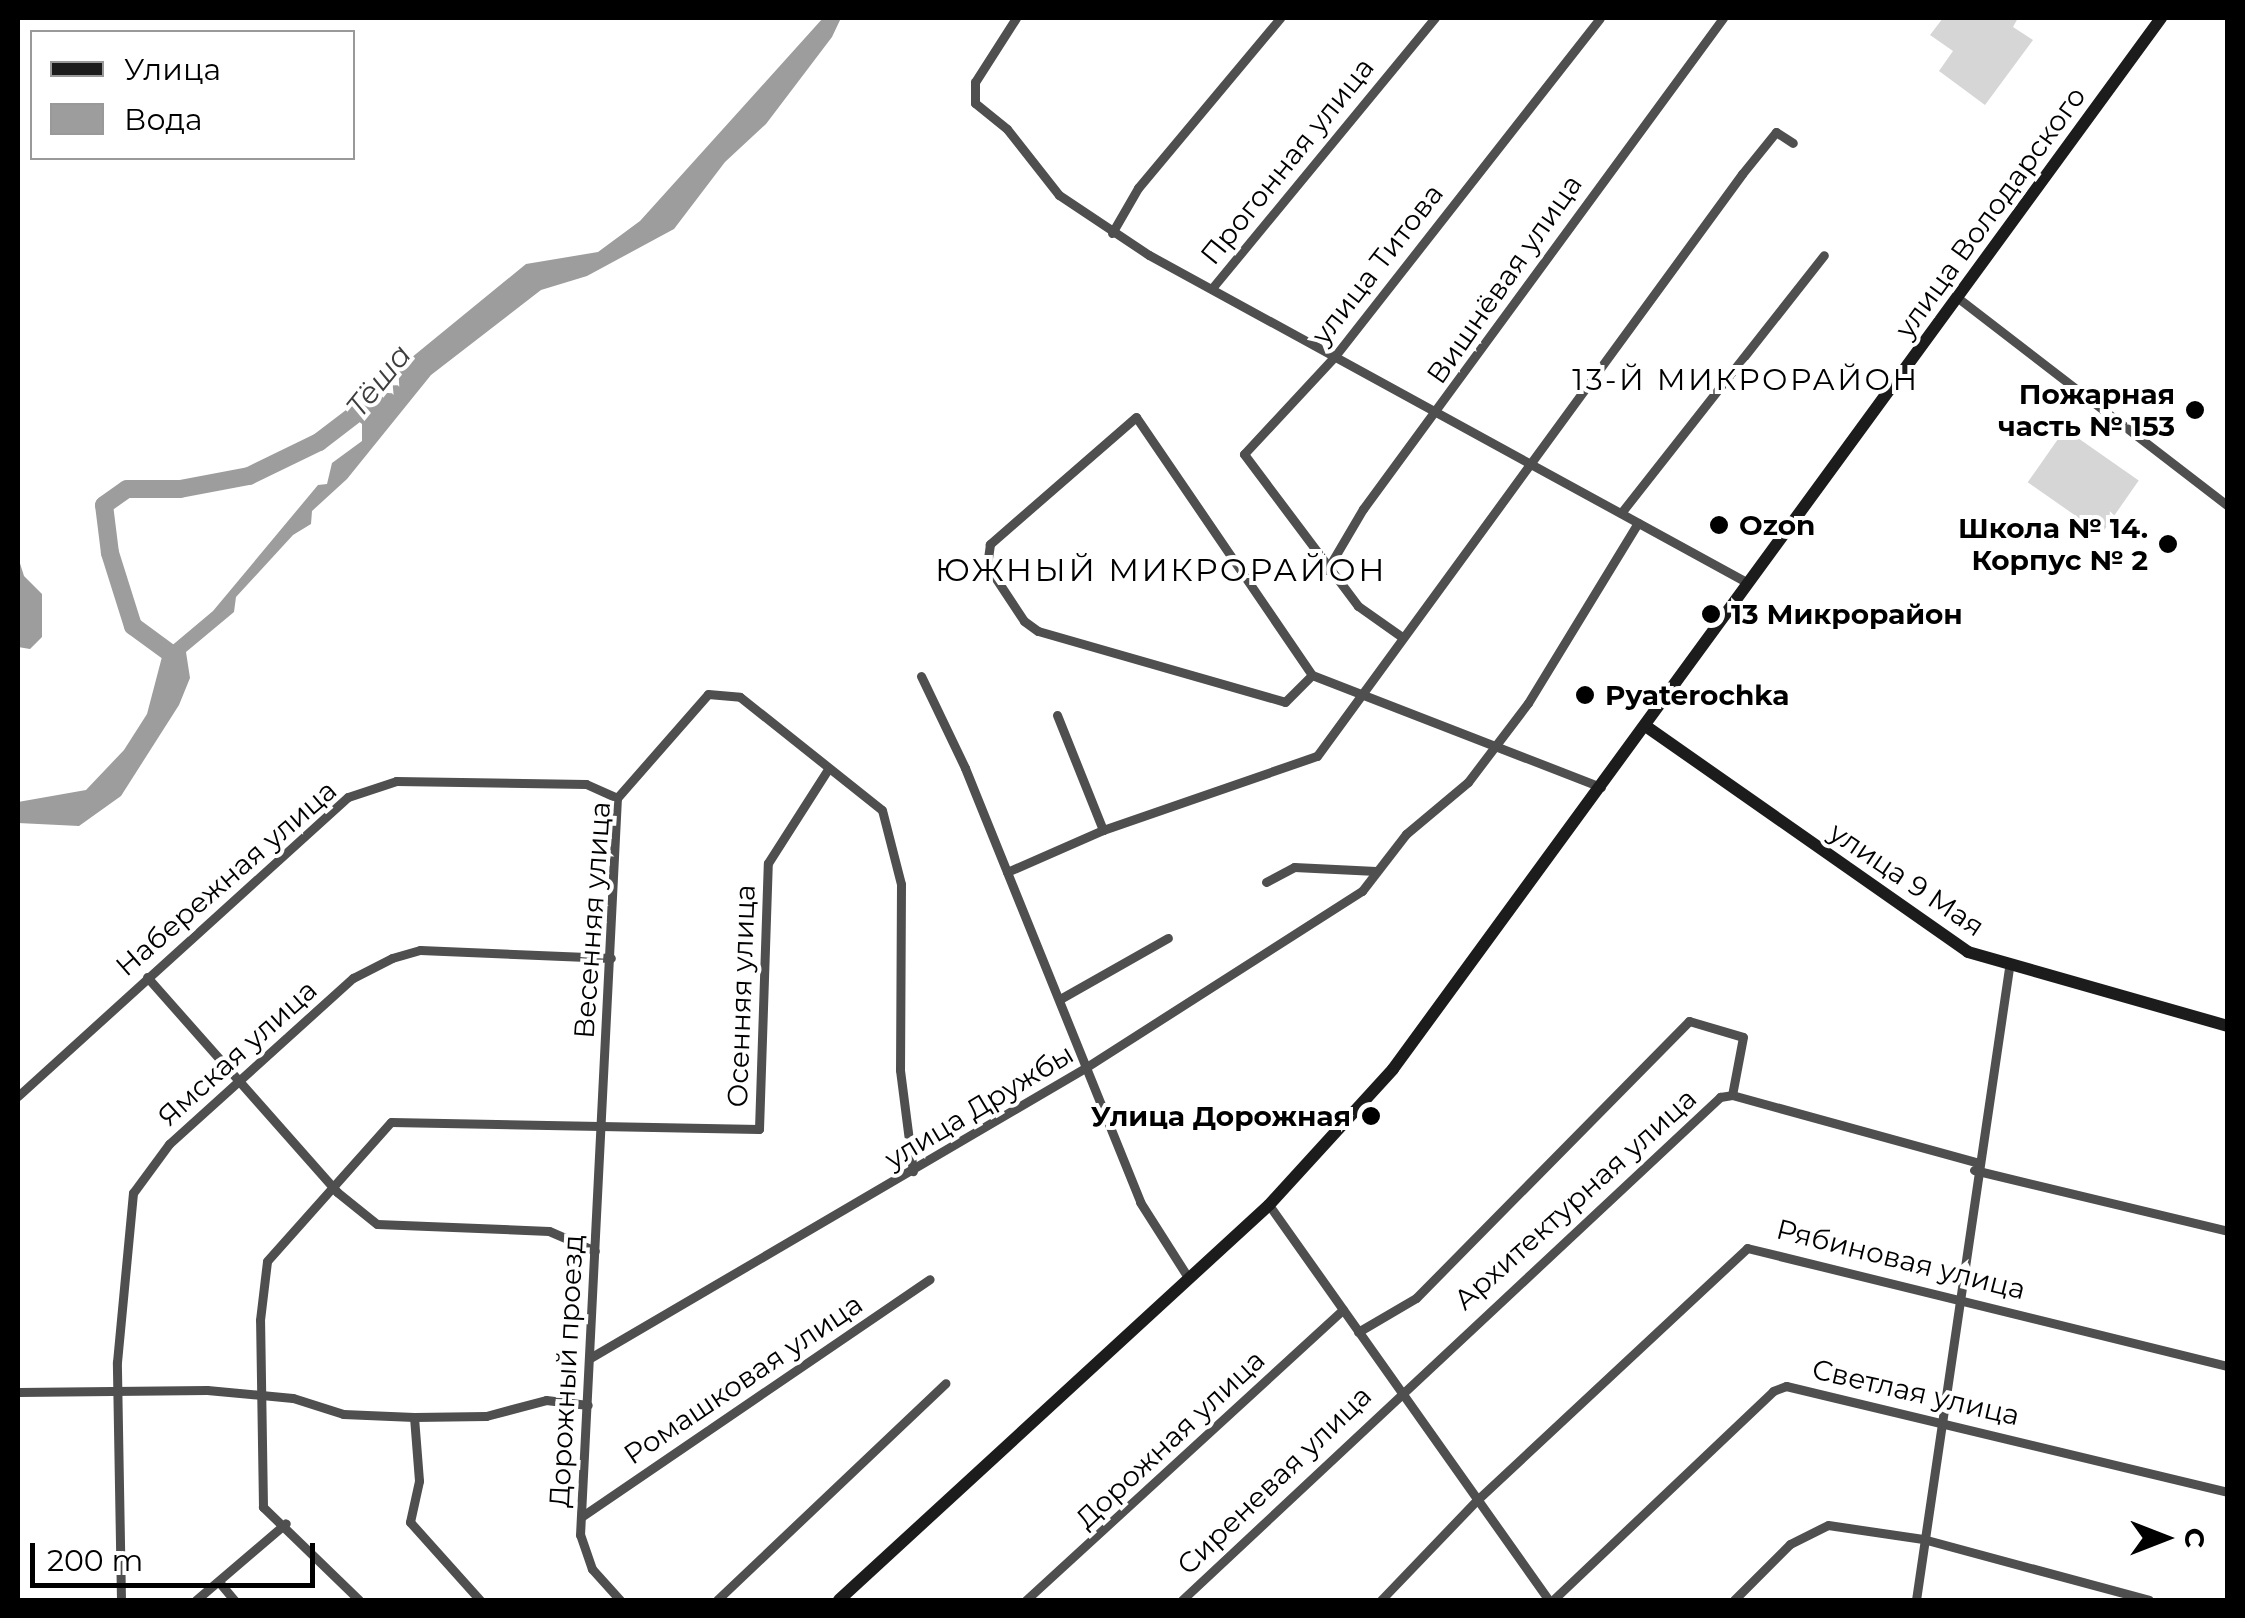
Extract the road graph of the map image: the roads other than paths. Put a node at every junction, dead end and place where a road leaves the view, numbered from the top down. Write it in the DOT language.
graph roads {
  1 [pos="1016,18"];
  2 [pos="1280,18"];
  3 [pos="1435,18"];
  4 [pos="1600,18"];
  5 [pos="1724,18"];
  6 [pos="2161,18"];
  7 [pos="1794,143"];
  8 [pos="1112,232"];
  9 [pos="1824,256"];
  10 [pos="1212,287"];
  11 [pos="1958,298"];
  12 [pos="1334,356"];
  13 [pos="1438,410"];
  14 [pos="1530,464"];
  15 [pos="2228,506"];
  16 [pos="1621,514"];
  17 [pos="1638,523"];
  18 [pos="1327,570"];
  19 [pos="1748,583"];
  20 [pos="1402,637"];
  21 [pos="1312,675"];
  22 [pos="921,676"];
  23 [pos="1360,694"];
  24 [pos="1057,715"];
  25 [pos="1647,727"];
  26 [pos="1496,744"];
  27 [pos="828,769"];
  28 [pos="1600,787"];
  29 [pos="618,798"];
  30 [pos="1103,830"];
  31 [pos="1376,871"];
  32 [pos="1006,872"];
  33 [pos="1266,882"];
  34 [pos="1168,938"];
  35 [pos="611,958"];
  36 [pos="2009,968"];
  37 [pos="147,977"];
  38 [pos="1060,998"];
  39 [pos="2228,1026"];
  40 [pos="1085,1068"];
  41 [pos="242,1081"];
  42 [pos="18,1096"];
  43 [pos="1732,1096"];
  44 [pos="601,1126"];
  45 [pos="1975,1166"];
  46 [pos="914,1172"];
  47 [pos="336,1190"];
  48 [pos="1269,1205"];
  49 [pos="2228,1231"];
  50 [pos="595,1252"];
  51 [pos="930,1278"];
  52 [pos="1189,1278"];
  53 [pos="1956,1295"];
  54 [pos="1342,1310"];
  55 [pos="1358,1332"];
  56 [pos="590,1358"];
  57 [pos="2228,1366"];
  58 [pos="946,1382"];
  59 [pos="18,1392"];
  60 [pos="121,1392"];
  61 [pos="1398,1392"];
  62 [pos="262,1394"];
  63 [pos="588,1405"];
  64 [pos="414,1417"];
  65 [pos="1940,1418"];
  66 [pos="2228,1492"];
  67 [pos="1476,1501"];
  68 [pos="581,1517"];
  69 [pos="286,1523"];
  70 [pos="1922,1539"];
  71 [pos="219,1582"];
  72 [pos="121,1600"];
  73 [pos="196,1600"];
  74 [pos="234,1600"];
  75 [pos="359,1600"];
  76 [pos="480,1600"];
  77 [pos="620,1600"];
  78 [pos="717,1600"];
  79 [pos="839,1600"];
  80 [pos="1026,1600"];
  81 [pos="1182,1600"];
  82 [pos="1381,1600"];
  83 [pos="1551,1600"];
  84 [pos="1734,1600"];
  85 [pos="1916,1600"];
  86 [pos="2148,1600"];
  1 -- 8 [label="street"];
  2 -- 8 [label="street"];
  3 -- 10 [label="street, Прогонная улица"];
  4 -- 12 [label="street, улица Титова"];
  5 -- 13 [label="street, Вишнёвая улица"];
  6 -- 11 [label="main road, улица Володарского"];
  7 -- 14 [label="street"];
  8 -- 10 [label="street"];
  9 -- 16 [label="street"];
  10 -- 12 [label="street"];
  11 -- 15 [label="street"];
  11 -- 19 [label="main road, улица Володарского"];
  12 -- 13 [label="street"];
  12 -- 18 [label="street, улица Титова"];
  13 -- 14 [label="street"];
  13 -- 18 [label="street, Вишнёвая улица"];
  14 -- 16 [label="street"];
  14 -- 20 [label="street"];
  16 -- 17 [label="street"];
  17 -- 19 [label="street"];
  17 -- 26 [label="street, улица Дружбы"];
  18 -- 20 [label="street"];
  19 -- 25 [label="main road, улица Володарского"];
  20 -- 23 [label="street"];
  21 -- 21 [label="street"];
  21 -- 23 [label="street"];
  22 -- 32 [label="street"];
  23 -- 26 [label="street"];
  23 -- 30 [label="street"];
  24 -- 30 [label="street"];
  25 -- 28 [label="main road, улица Володарского"];
  25 -- 36 [label="main road, улица 9 Мая"];
  26 -- 28 [label="street"];
  26 -- 31 [label="street, улица Дружбы"];
  27 -- 29 [label="street, Весенняя улица"];
  27 -- 44 [label="street, Осенняя улица"];
  27 -- 46 [label="street"];
  28 -- 48 [label="main road, улица Володарского"];
  29 -- 35 [label="street, Весенняя улица"];
  29 -- 37 [label="street, Набережная улица"];
  30 -- 32 [label="street"];
  31 -- 33 [label="street"];
  31 -- 40 [label="street, улица Дружбы"];
  32 -- 38 [label="street"];
  34 -- 38 [label="street"];
  35 -- 41 [label="street, Ямская улица"];
  35 -- 44 [label="street, Весенняя улица"];
  36 -- 39 [label="main road, улица 9 Мая"];
  36 -- 45 [label="street"];
  37 -- 41 [label="street"];
  37 -- 42 [label="street, Набережная улица"];
  38 -- 40 [label="street"];
  40 -- 46 [label="street, улица Дружбы"];
  40 -- 52 [label="street"];
  41 -- 47 [label="street"];
  41 -- 60 [label="street, Ямская улица"];
  43 -- 45 [label="street, Архитектурная улица"];
  43 -- 55 [label="street"];
  43 -- 61 [label="street, Архитектурная улица"];
  44 -- 47 [label="street"];
  44 -- 50 [label="street, Дорожный проезд"];
  45 -- 49 [label="street, Архитектурная улица"];
  45 -- 53 [label="street"];
  46 -- 56 [label="street, улица Дружбы"];
  47 -- 50 [label="street"];
  47 -- 62 [label="street"];
  48 -- 52 [label="main road, улица Володарского"];
  48 -- 54 [label="street"];
  50 -- 56 [label="street, Дорожный проезд"];
  51 -- 68 [label="street, Ромашковая улица"];
  52 -- 79 [label="main road, улица Володарского"];
  53 -- 57 [label="street, Рябиновая улица"];
  53 -- 65 [label="street"];
  53 -- 67 [label="street, Рябиновая улица"];
  54 -- 55 [label="street"];
  54 -- 80 [label="street, Дорожная улица"];
  55 -- 61 [label="street"];
  56 -- 63 [label="street, Дорожный проезд"];
  58 -- 78 [label="street"];
  59 -- 60 [label="street"];
  60 -- 62 [label="street"];
  60 -- 72 [label="street, Ямская улица"];
  61 -- 67 [label="street"];
  61 -- 81 [label="street, Сиреневая улица"];
  62 -- 64 [label="street"];
  62 -- 69 [label="street"];
  63 -- 64 [label="street"];
  63 -- 68 [label="street, Дорожный проезд"];
  64 -- 76 [label="street"];
  65 -- 66 [label="street, Светлая улица"];
  65 -- 70 [label="street"];
  65 -- 83 [label="street, Светлая улица"];
  67 -- 82 [label="street"];
  67 -- 83 [label="street"];
  68 -- 77 [label="street, Дорожный проезд"];
  69 -- 71 [label="street"];
  69 -- 75 [label="street"];
  70 -- 84 [label="street"];
  70 -- 85 [label="street"];
  70 -- 86 [label="street"];
  71 -- 73 [label="street"];
  71 -- 74 [label="street"];
}
